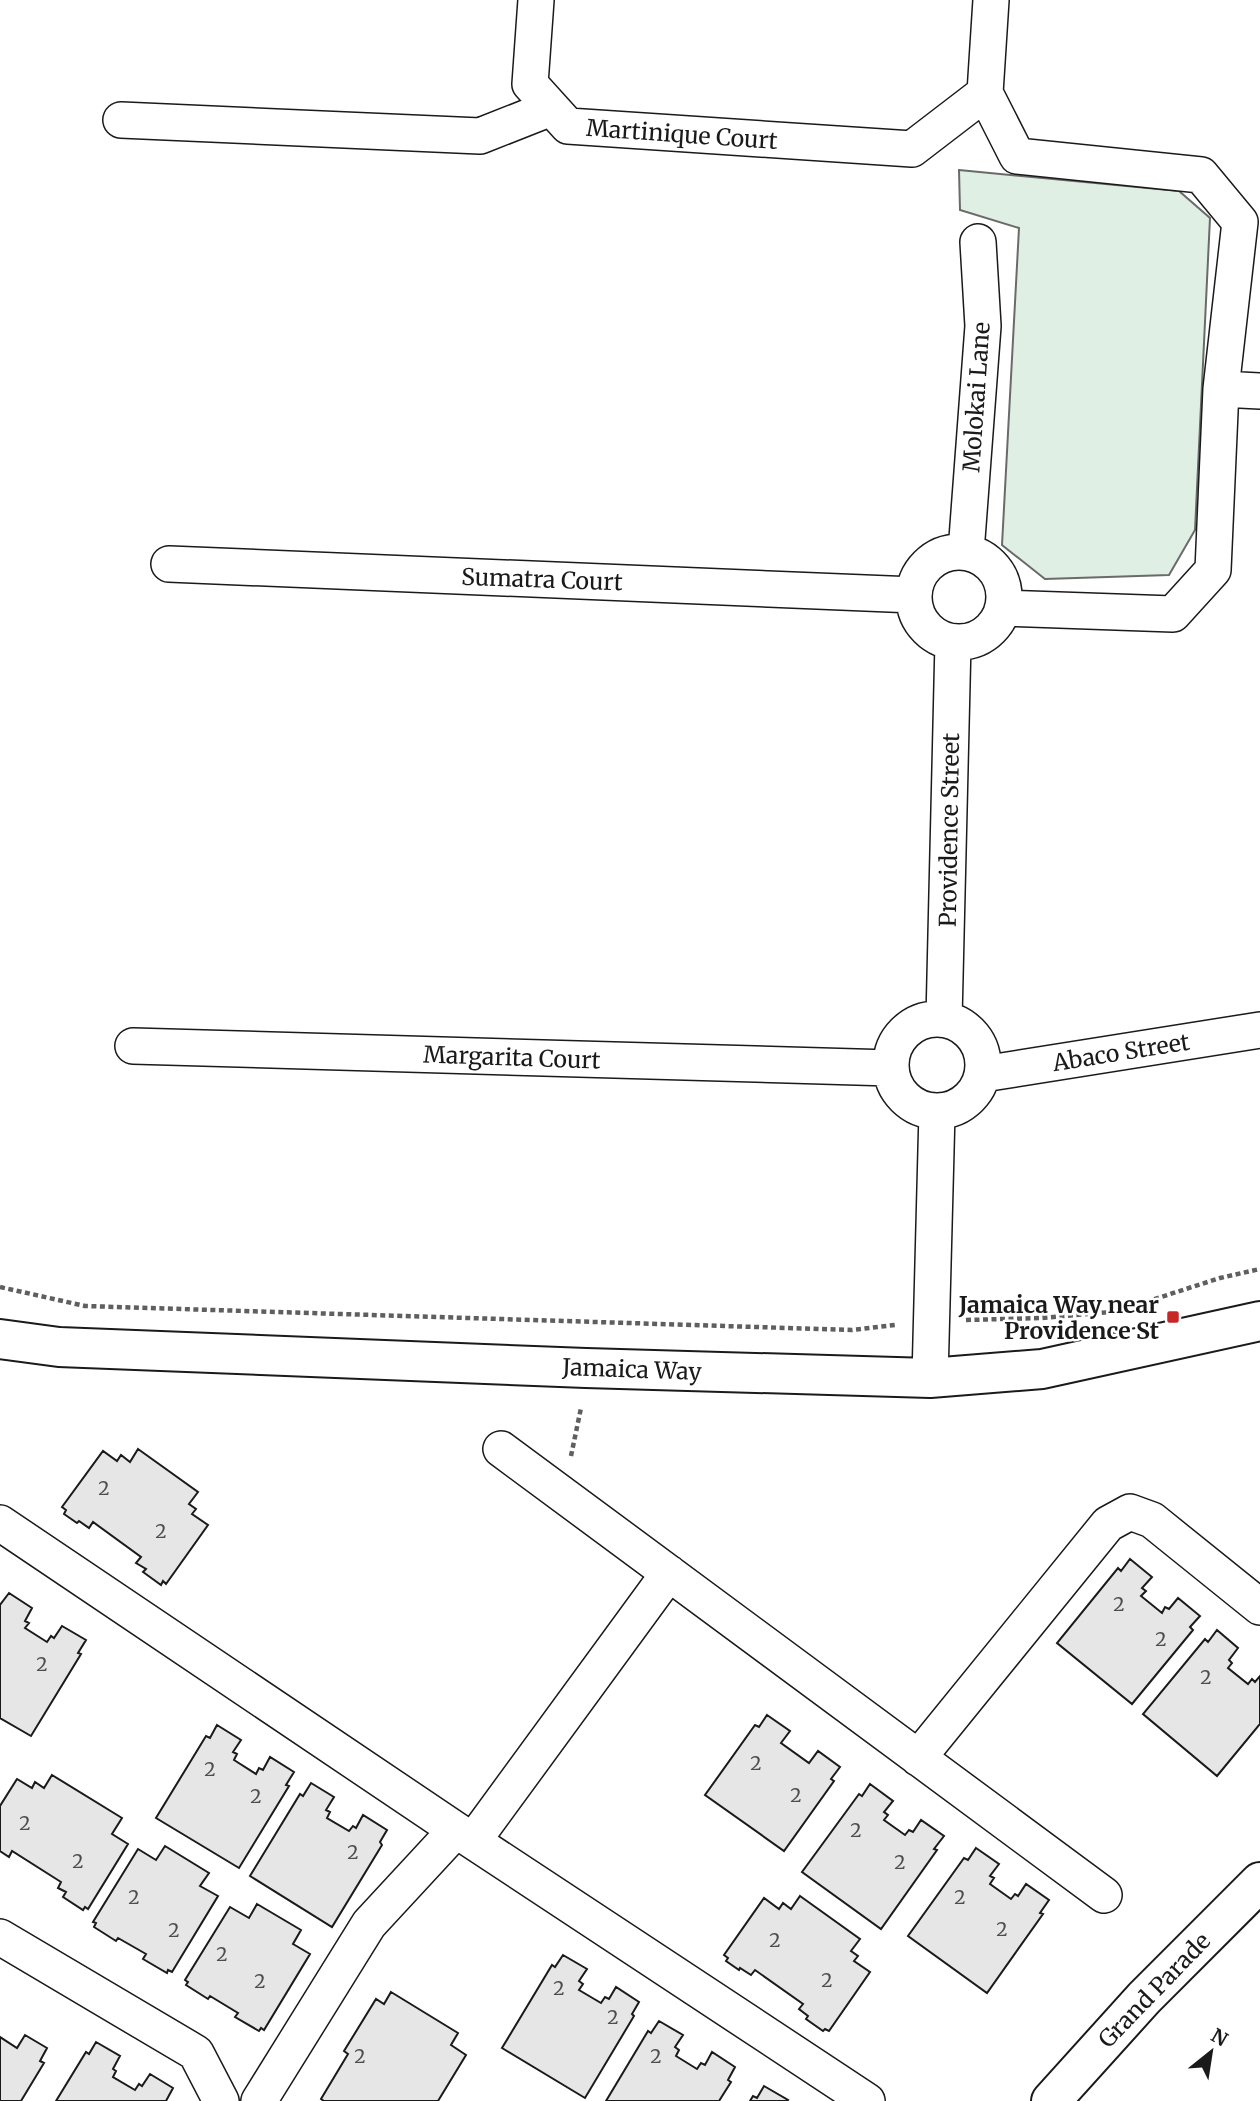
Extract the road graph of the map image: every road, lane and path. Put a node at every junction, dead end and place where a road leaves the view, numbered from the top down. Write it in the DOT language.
graph roads {
  1 [pos="536,0"];
  2 [pos="991,0"];
  3 [pos="985,93"];
  4 [pos="551,108"];
  5 [pos="121,120"];
  6 [pos="978,243"];
  7 [pos="1222,389"];
  8 [pos="1260,391"];
  9 [pos="966,552"];
  10 [pos="169,564"];
  11 [pos="914,595"];
  12 [pos="1003,608"];
  13 [pos="953,642"];
  14 [pos="944,1019"];
  15 [pos="1260,1030"];
  16 [pos="133,1046"];
  17 [pos="891,1068"];
  18 [pos="983,1074"];
  19 [pos="937,1112"];
  20 [pos="1260,1269"];
  21 [pos="0,1287"];
  22 [pos="1127,1308"];
  23 [pos="1116,1311"];
  24 [pos="930,1321"];
  25 [pos="1260,1321"];
  26 [pos="0,1339"];
  27 [pos="930,1378"];
  28 [pos="581,1408"];
  29 [pos="501,1449"];
  30 [pos="551,1486"];
  31 [pos="0,1523"];
  32 [pos="669,1573"];
  33 [pos="1260,1607"];
  34 [pos="918,1758"];
  35 [pos="464,1836"];
  36 [pos="1260,1882"];
  37 [pos="1104,1895"];
  38 [pos="0,1937"];
  39 [pos="220,2101"];
  40 [pos="259,2101"];
  41 [pos="867,2101"];
  42 [pos="1051,2101"];
  1 -- 4 [label="street, Martinique Court"];
  2 -- 3 [label="street"];
  3 -- 4 [label="street, Martinique Court"];
  3 -- 7 [label="street"];
  4 -- 5 [label="street"];
  6 -- 9 [label="street, Molokai Lane"];
  7 -- 8 [label="street"];
  7 -- 12 [label="street"];
  9 -- 11 [label="street"];
  9 -- 12 [label="street"];
  10 -- 11 [label="street, Sumatra Court"];
  11 -- 13 [label="street"];
  12 -- 13 [label="street"];
  13 -- 14 [label="street, Providence Street"];
  14 -- 17 [label="street"];
  14 -- 18 [label="street"];
  15 -- 18 [label="street, Abaco Street"];
  16 -- 17 [label="street, Margarita Court"];
  17 -- 19 [label="street"];
  18 -- 19 [label="street"];
  19 -- 24 [label="street"];
  20 -- 22 [label="path"];
  21 -- 24 [label="path"];
  23 -- 24 [label="path"];
  24 -- 27 [label="street"];
  25 -- 27 [label="street, Jamaica Way"];
  26 -- 27 [label="street, Jamaica Way"];
  28 -- 30 [label="path"];
  29 -- 30 [label="street"];
  30 -- 32 [label="street"];
  31 -- 35 [label="street"];
  32 -- 34 [label="street"];
  32 -- 35 [label="street"];
  33 -- 34 [label="street"];
  34 -- 37 [label="street"];
  35 -- 40 [label="street"];
  35 -- 41 [label="street"];
  36 -- 42 [label="street, Grand Parade"];
  38 -- 39 [label="street"];
}
